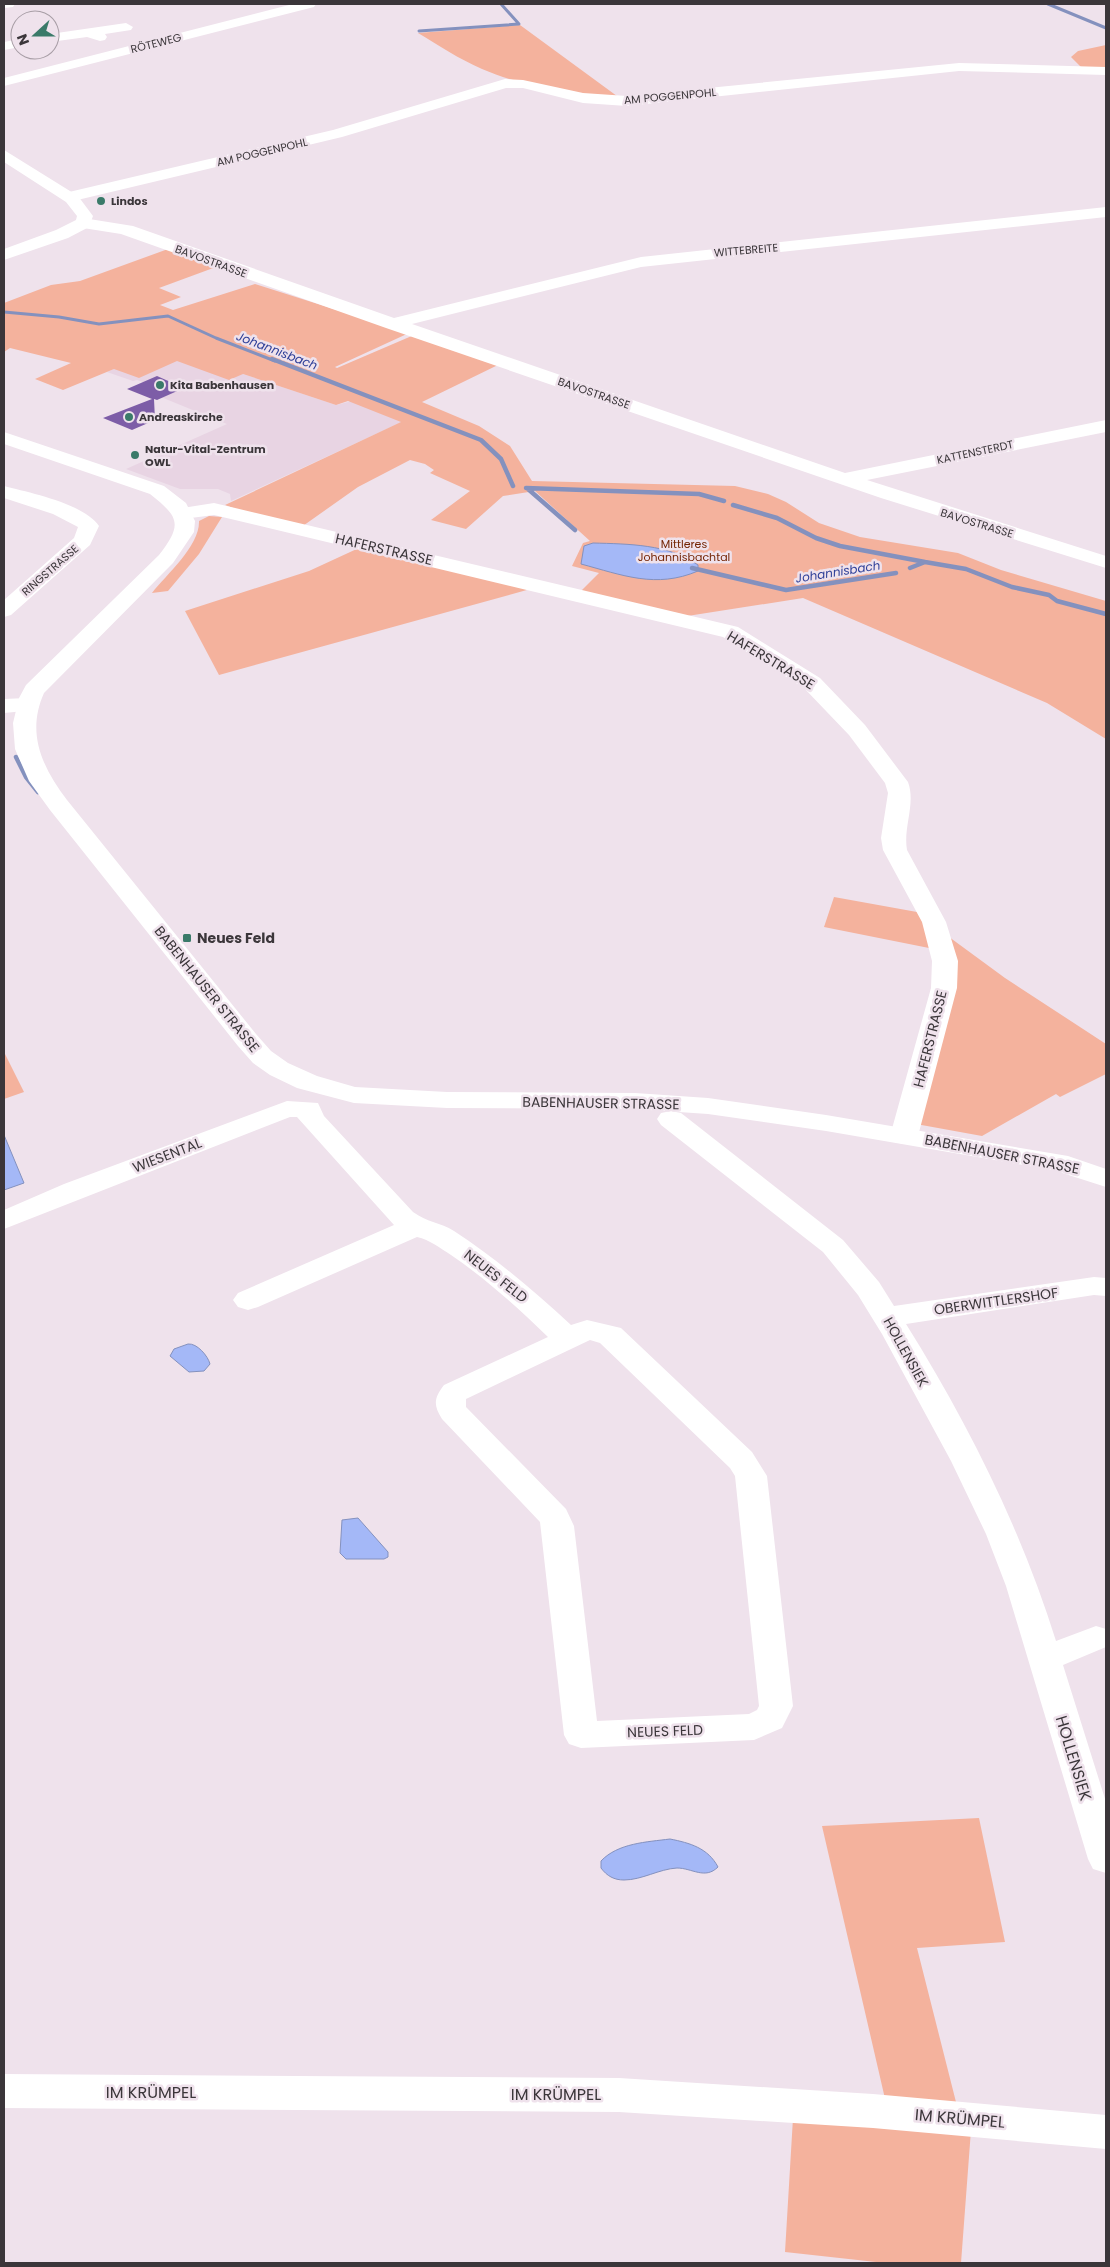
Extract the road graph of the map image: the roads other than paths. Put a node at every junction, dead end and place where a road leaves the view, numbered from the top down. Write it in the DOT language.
graph roads {
  1 [pos="4,4"];
  2 [pos="8,4"];
  3 [pos="309,4"];
  4 [pos="223,9"];
  5 [pos="240,21"];
  6 [pos="126,27"];
  7 [pos="60,37"];
  8 [pos="1106,71"];
  9 [pos="4,82"];
  10 [pos="4,155"];
  11 [pos="69,197"];
  12 [pos="1106,212"];
  13 [pos="83,223"];
  14 [pos="4,255"];
  15 [pos="392,324"];
  16 [pos="1106,426"];
  17 [pos="4,438"];
  18 [pos="844,479"];
  19 [pos="4,492"];
  20 [pos="183,513"];
  21 [pos="1106,562"];
  22 [pos="4,611"];
  23 [pos="11,707"];
  24 [pos="315,1098"];
  25 [pos="671,1119"];
  26 [pos="904,1136"];
  27 [pos="1106,1178"];
  28 [pos="4,1220"];
  29 [pos="415,1227"];
  30 [pos="1106,1287"];
  31 [pos="248,1300"];
  32 [pos="886,1317"];
  33 [pos="568,1339"];
  34 [pos="1096,1638"];
  35 [pos="1043,1656"];
  36 [pos="1106,1859"];
  37 [pos="4,2091"];
  38 [pos="1106,2132"];
  1 -- 2 [label="street"];
  3 -- 5 [label="street, RÖTEWEG"];
  4 -- 5 [label="street"];
  5 -- 9 [label="street, RÖTEWEG"];
  6 -- 7 [label="street"];
  8 -- 11 [label="street, AM POGGENPOHL"];
  10 -- 11 [label="street"];
  11 -- 13 [label="street"];
  12 -- 15 [label="street, WITTEBREITE"];
  13 -- 14 [label="street"];
  13 -- 15 [label="street, BAVOSTRASSE"];
  15 -- 18 [label="street, BAVOSTRASSE"];
  16 -- 18 [label="street, KATTENSTERDT"];
  17 -- 20 [label="street"];
  18 -- 21 [label="street, BAVOSTRASSE"];
  19 -- 22 [label="street, RINGSTRASSE"];
  20 -- 23 [label="street, BABENHAUSER STRASSE"];
  20 -- 26 [label="street, HAFERSTRASSE"];
  23 -- 24 [label="street, BABENHAUSER STRASSE"];
  24 -- 26 [label="street, BABENHAUSER STRASSE"];
  24 -- 28 [label="street, WIESENTAL"];
  24 -- 29 [label="street, NEUES FELD"];
  25 -- 32 [label="street, HOLLENSIEK"];
  26 -- 27 [label="street, BABENHAUSER STRASSE"];
  29 -- 31 [label="street"];
  29 -- 33 [label="street, NEUES FELD"];
  30 -- 32 [label="street, OBERWITTLERSHOF"];
  32 -- 35 [label="street, HOLLENSIEK"];
  33 -- 33 [label="street, NEUES FELD"];
  34 -- 35 [label="street"];
  35 -- 36 [label="street, HOLLENSIEK"];
  37 -- 38 [label="street, IM KRÜMPEL"];
}
